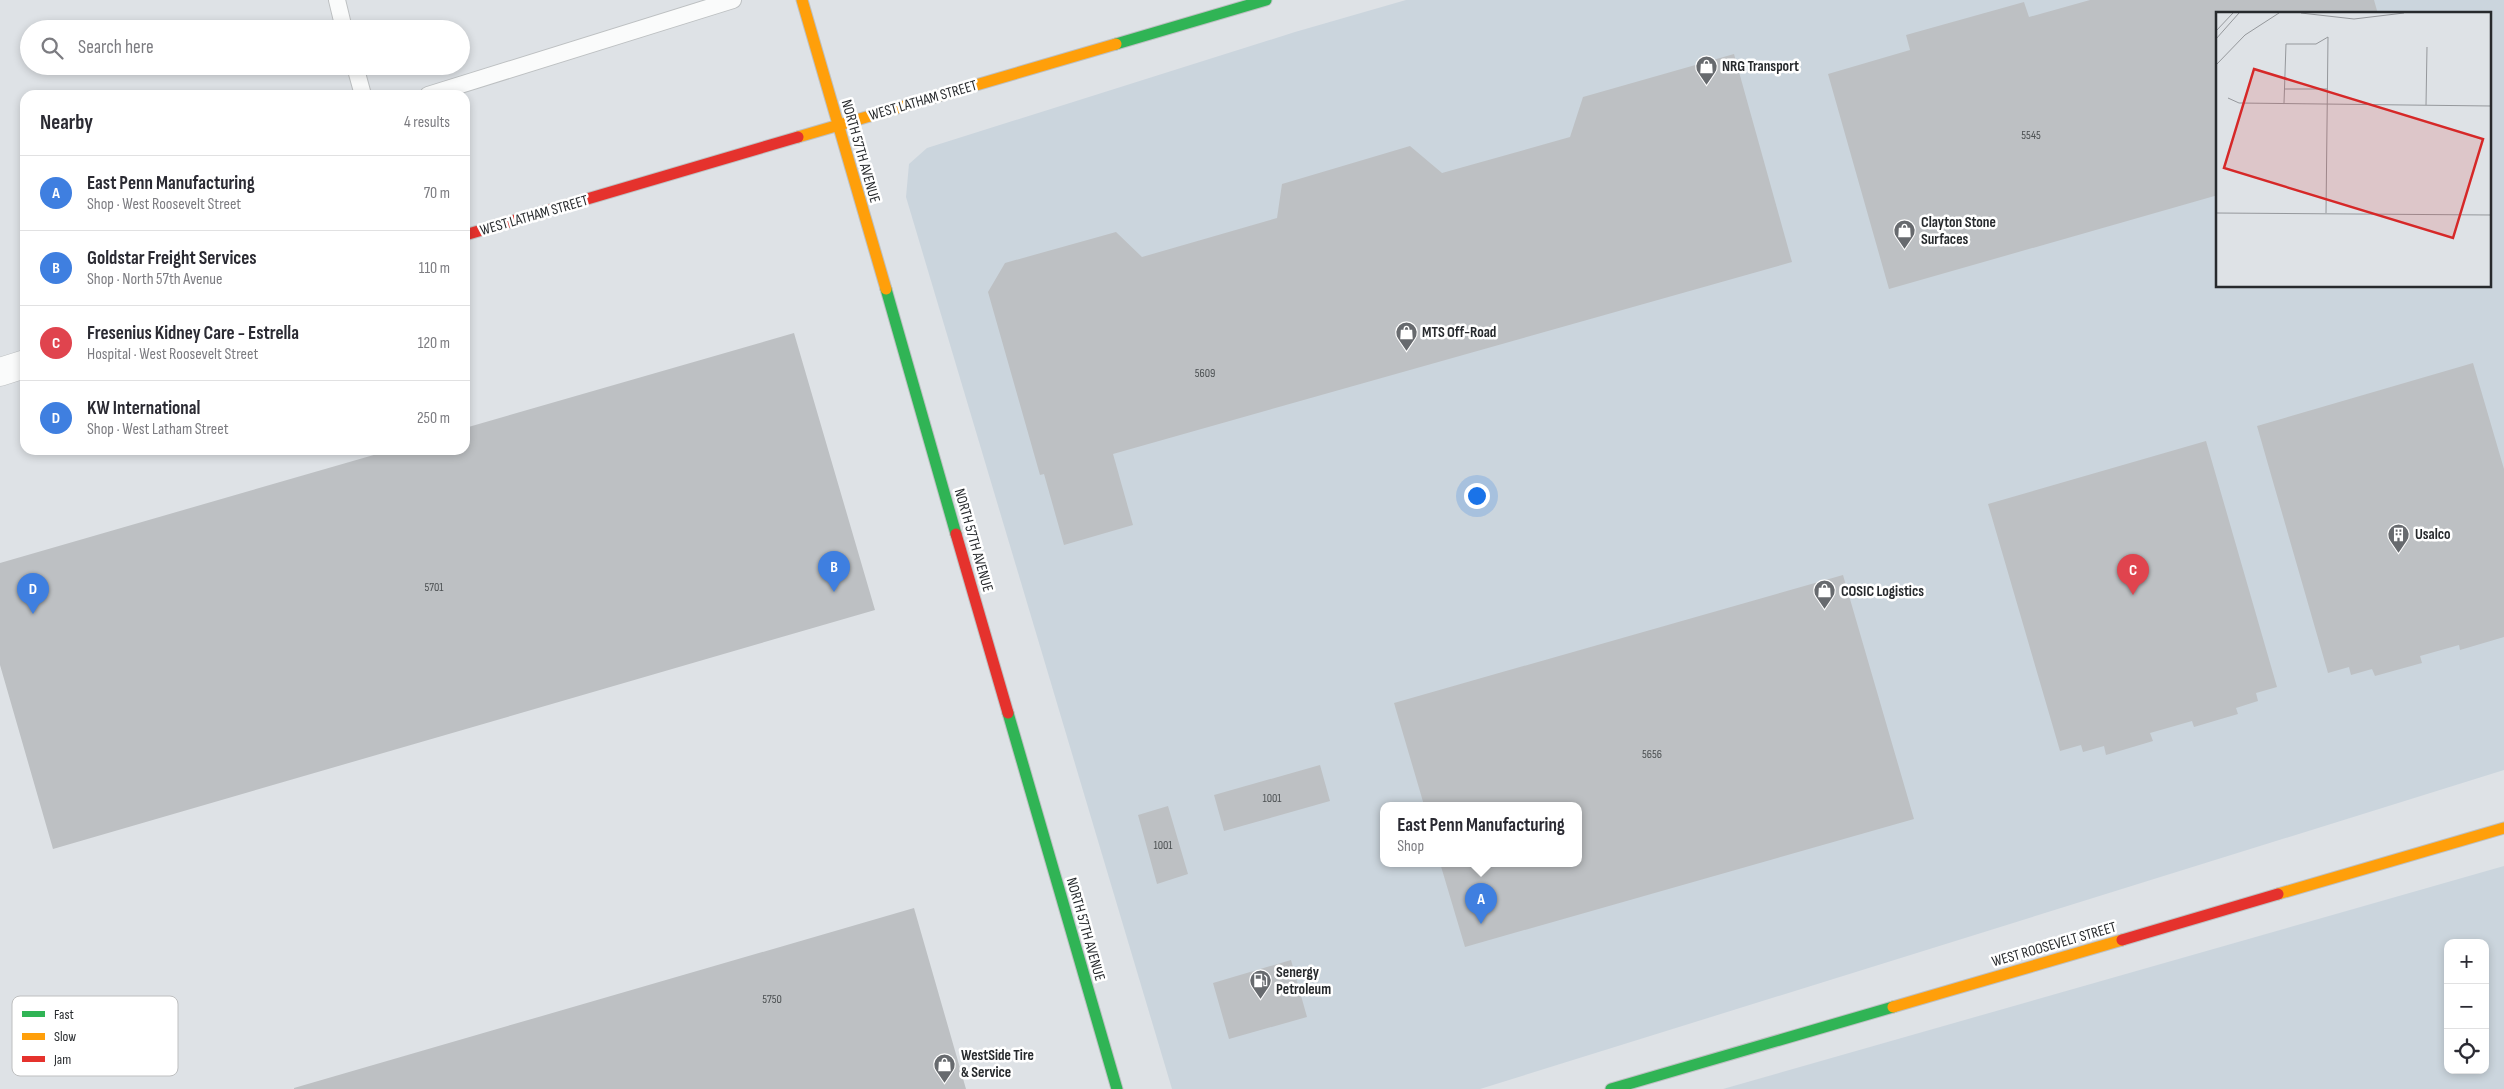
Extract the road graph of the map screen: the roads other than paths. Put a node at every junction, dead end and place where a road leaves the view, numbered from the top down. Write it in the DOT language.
graph roads {
  1 [pos="337,0"];
  2 [pos="733,0"];
  3 [pos="802,0"];
  4 [pos="1266,0"];
  5 [pos="342,20"];
  6 [pos="357,75"];
  7 [pos="361,90"];
  8 [pos="444,90"];
  9 [pos="838,125"];
  10 [pos="470,234"];
  11 [pos="20,366"];
  12 [pos="0,372"];
  13 [pos="2504,828"];
  14 [pos="1117,1089"];
  15 [pos="1611,1089"];
  1 -- 5 [label="lane"];
  2 -- 8 [label="lane"];
  3 -- 9 [label="street, NORTH 57TH AVENUE"];
  4 -- 9 [label="street, WEST LATHAM STREET"];
  6 -- 7 [label="lane"];
  9 -- 10 [label="street, WEST LATHAM STREET"];
  9 -- 14 [label="street, NORTH 57TH AVENUE"];
  11 -- 12 [label="street"];
  13 -- 15 [label="street, WEST ROOSEVELT STREET"];
}
